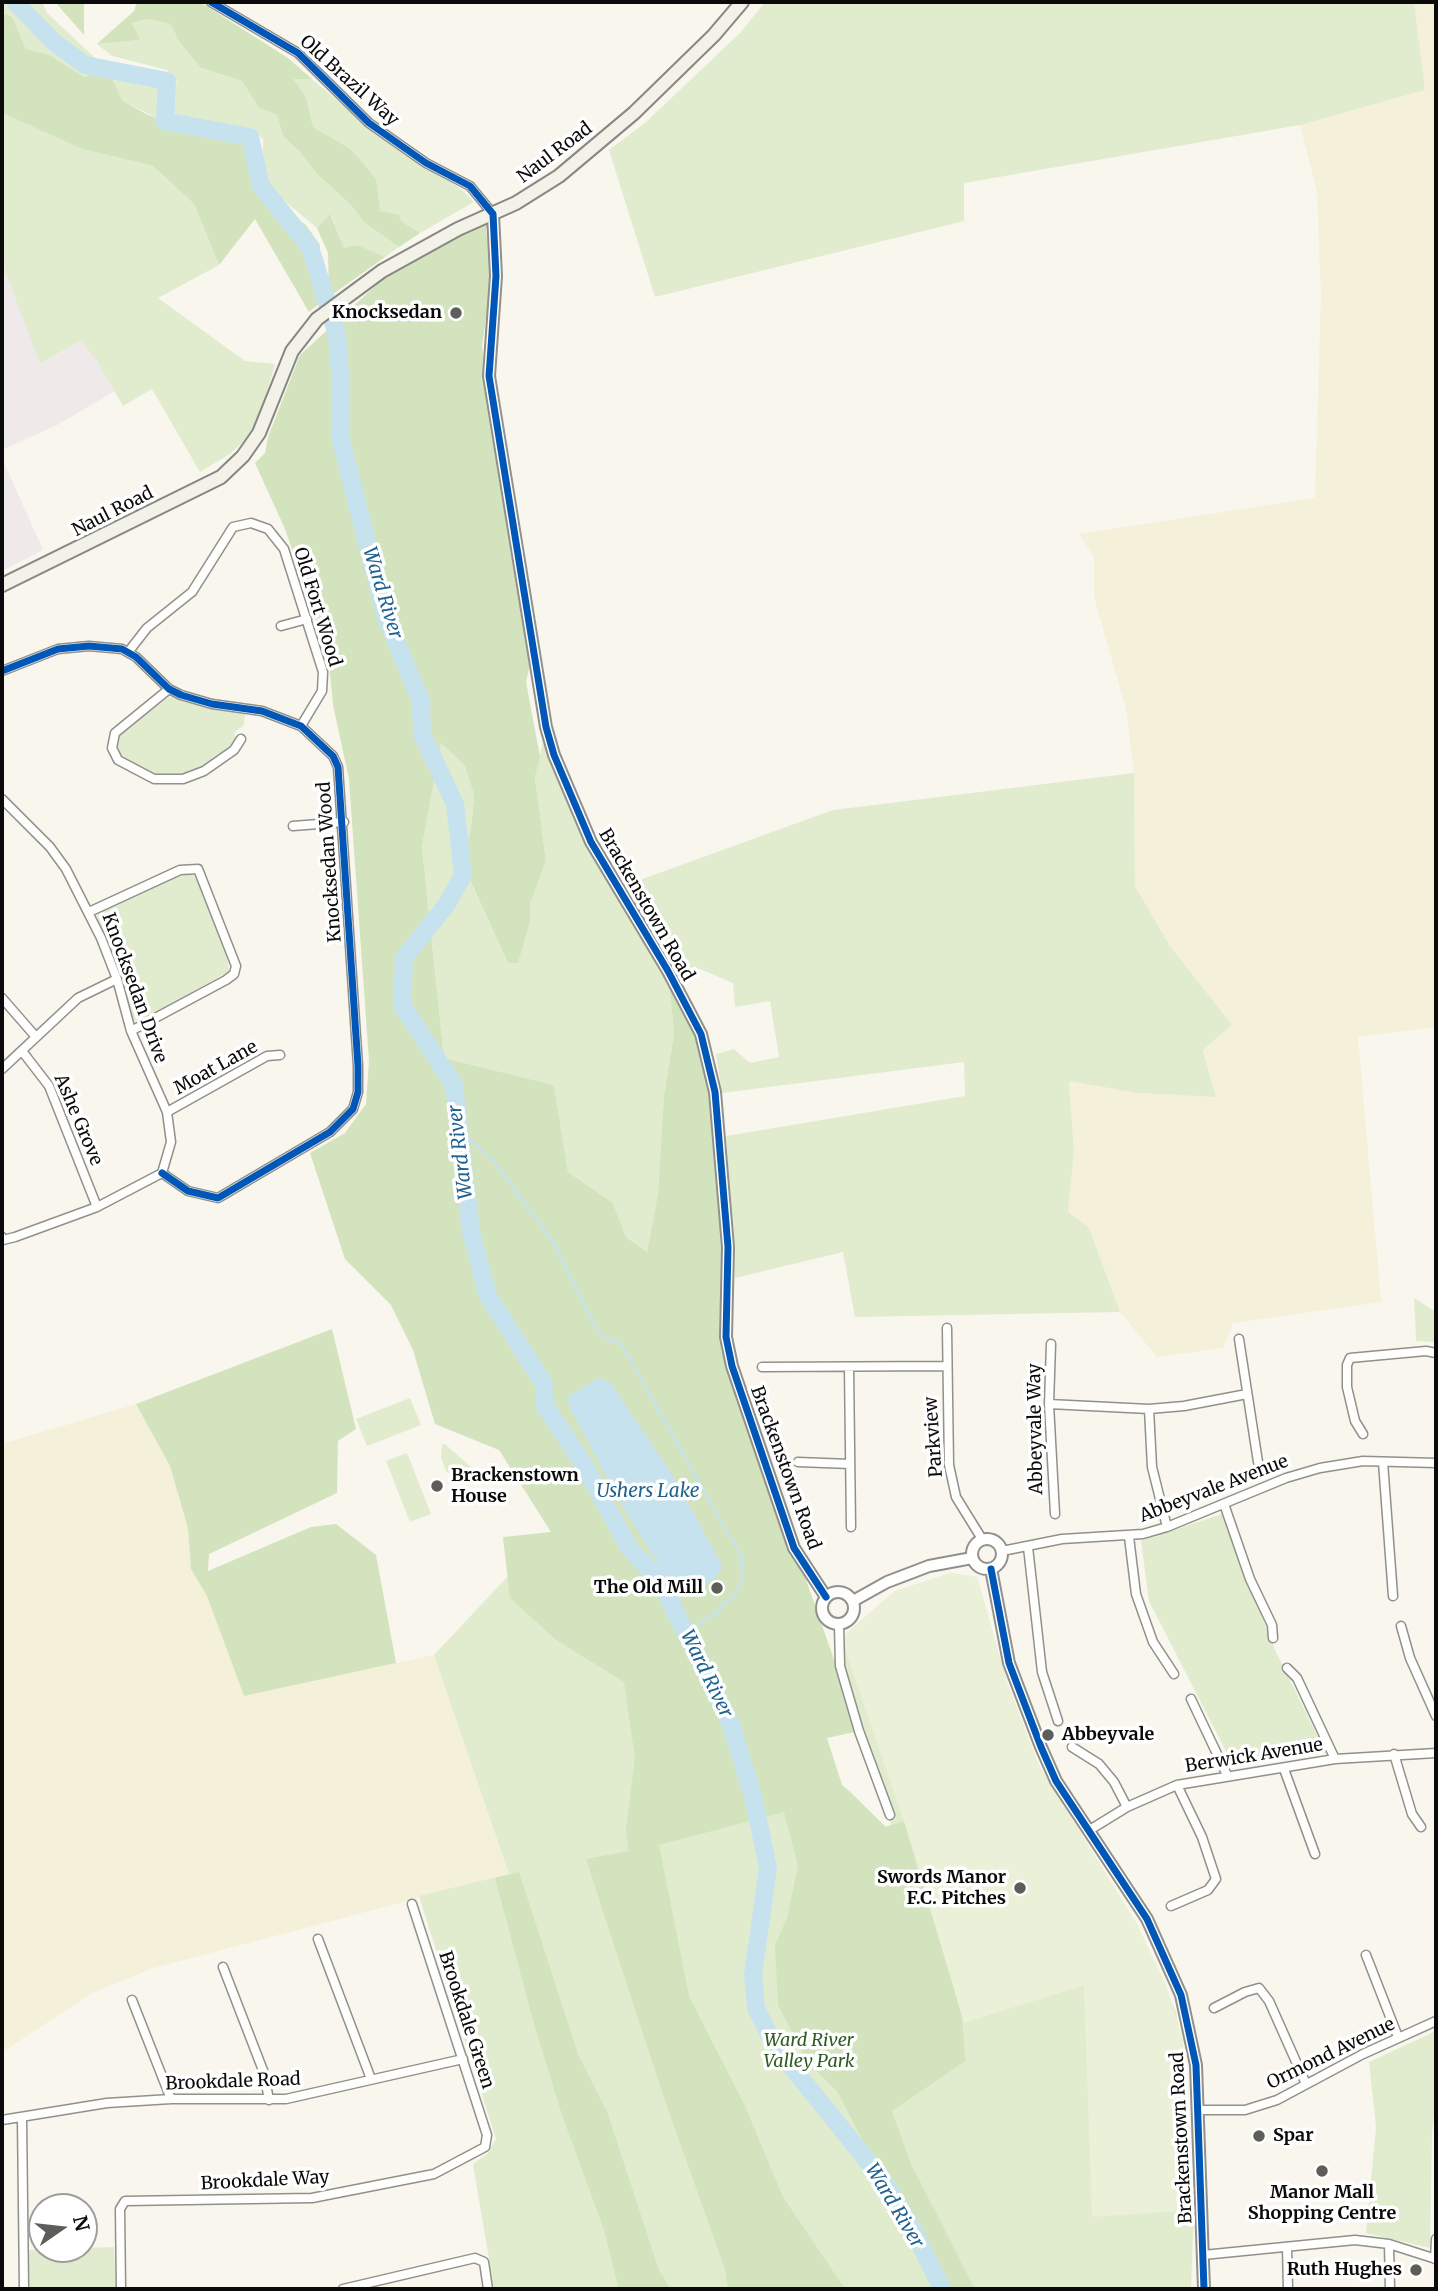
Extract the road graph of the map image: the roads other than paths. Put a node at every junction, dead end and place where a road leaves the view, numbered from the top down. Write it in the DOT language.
graph roads {
  1 [pos="211,2"];
  2 [pos="742,2"];
  3 [pos="494,214"];
  4 [pos="2,585"];
  5 [pos="306,619"];
  6 [pos="281,626"];
  7 [pos="129,651"];
  8 [pos="2,671"];
  9 [pos="169,689"];
  10 [pos="301,726"];
  11 [pos="241,739"];
  12 [pos="2,799"];
  13 [pos="344,822"];
  14 [pos="293,826"];
  15 [pos="89,912"];
  16 [pos="117,979"];
  17 [pos="2,998"];
  18 [pos="131,1031"];
  19 [pos="36,1037"];
  20 [pos="22,1051"];
  21 [pos="281,1055"];
  22 [pos="2,1069"];
  23 [pos="167,1112"];
  24 [pos="162,1173"];
  25 [pos="97,1206"];
  26 [pos="2,1239"];
  27 [pos="947,1328"];
  28 [pos="1239,1339"];
  29 [pos="1051,1344"];
  30 [pos="1436,1353"];
  31 [pos="946,1366"];
  32 [pos="762,1367"];
  33 [pos="849,1367"];
  34 [pos="1247,1394"];
  35 [pos="1049,1404"];
  36 [pos="1149,1409"];
  37 [pos="1363,1434"];
  38 [pos="798,1462"];
  39 [pos="1258,1462"];
  40 [pos="1383,1462"];
  41 [pos="1436,1463"];
  42 [pos="850,1464"];
  43 [pos="1224,1504"];
  44 [pos="1055,1514"];
  45 [pos="851,1527"];
  46 [pos="1167,1527"];
  47 [pos="1129,1536"];
  48 [pos="982,1539"];
  49 [pos="1028,1547"];
  50 [pos="1002,1551"];
  51 [pos="972,1558"];
  52 [pos="991,1569"];
  53 [pos="826,1597"];
  54 [pos="1393,1597"];
  55 [pos="853,1601"];
  56 [pos="839,1625"];
  57 [pos="1401,1626"];
  58 [pos="1273,1638"];
  59 [pos="1287,1668"];
  60 [pos="1174,1674"];
  61 [pos="1191,1699"];
  62 [pos="1436,1716"];
  63 [pos="1058,1721"];
  64 [pos="1072,1747"];
  65 [pos="1436,1753"];
  66 [pos="1394,1754"];
  67 [pos="1335,1759"];
  68 [pos="1284,1769"];
  69 [pos="1227,1775"];
  70 [pos="1177,1785"];
  71 [pos="1127,1807"];
  72 [pos="890,1815"];
  73 [pos="1421,1827"];
  74 [pos="1087,1831"];
  75 [pos="1315,1853"];
  76 [pos="412,1904"];
  77 [pos="1171,1906"];
  78 [pos="318,1939"];
  79 [pos="1366,1955"];
  80 [pos="223,1967"];
  81 [pos="132,2000"];
  82 [pos="1214,2008"];
  83 [pos="1436,2021"];
  84 [pos="1398,2037"];
  85 [pos="463,2059"];
  86 [pos="371,2079"];
  87 [pos="1306,2084"];
  88 [pos="171,2099"];
  89 [pos="269,2100"];
  90 [pos="1198,2110"];
  91 [pos="22,2118"];
  92 [pos="2,2120"];
  93 [pos="485,2147"];
  94 [pos="1436,2239"];
  95 [pos="1389,2244"];
  96 [pos="1287,2247"];
  97 [pos="1203,2255"];
  98 [pos="1436,2259"];
  99 [pos="24,2289"];
  100 [pos="121,2289"];
  101 [pos="343,2289"];
  102 [pos="488,2289"];
  103 [pos="1204,2289"];
  104 [pos="1288,2289"];
  105 [pos="1390,2289"];
  1 -- 3 [label="street, Old Brazil Way"];
  2 -- 3 [label="main road, Naul Road"];
  3 -- 4 [label="main road, Naul Road"];
  3 -- 53 [label="street, Brackenstown Road"];
  5 -- 6 [label="street"];
  5 -- 7 [label="street, Old Fort Wood"];
  5 -- 10 [label="street, Old Fort Wood"];
  7 -- 8 [label="street"];
  7 -- 9 [label="street, Knocksedan Wood"];
  9 -- 10 [label="street, Knocksedan Wood"];
  9 -- 11 [label="street"];
  10 -- 13 [label="street, Knocksedan Wood"];
  12 -- 15 [label="street, Knocksedan Drive"];
  13 -- 14 [label="street"];
  13 -- 24 [label="street, Knocksedan Wood"];
  15 -- 16 [label="street, Knocksedan Drive"];
  15 -- 18 [label="street"];
  16 -- 18 [label="street, Knocksedan Drive"];
  16 -- 19 [label="street"];
  17 -- 19 [label="street"];
  18 -- 23 [label="street, Knocksedan Drive"];
  19 -- 20 [label="street"];
  20 -- 22 [label="street"];
  20 -- 25 [label="street, Ashe Grove"];
  21 -- 23 [label="street, Moat Lane"];
  23 -- 24 [label="street, Knocksedan Drive"];
  24 -- 25 [label="street"];
  25 -- 26 [label="street"];
  27 -- 31 [label="street, Parkview"];
  28 -- 34 [label="street"];
  29 -- 35 [label="street, Abbeyvale Way"];
  30 -- 37 [label="street"];
  31 -- 33 [label="street"];
  31 -- 48 [label="street, Parkview"];
  32 -- 33 [label="street"];
  33 -- 42 [label="street"];
  34 -- 36 [label="street"];
  34 -- 39 [label="street"];
  35 -- 36 [label="street"];
  35 -- 44 [label="street, Abbeyvale Way"];
  36 -- 46 [label="street"];
  38 -- 42 [label="street"];
  40 -- 41 [label="street, Abbeyvale Avenue"];
  40 -- 43 [label="street, Abbeyvale Avenue"];
  40 -- 54 [label="street"];
  42 -- 45 [label="street"];
  43 -- 46 [label="street, Abbeyvale Avenue"];
  43 -- 58 [label="street"];
  46 -- 47 [label="street, Abbeyvale Avenue"];
  47 -- 49 [label="street, Abbeyvale Avenue"];
  47 -- 60 [label="street"];
  48 -- 50 [label="street"];
  48 -- 51 [label="street"];
  49 -- 50 [label="street, Abbeyvale Avenue"];
  49 -- 63 [label="street"];
  50 -- 52 [label="street"];
  51 -- 52 [label="street"];
  51 -- 55 [label="street"];
  52 -- 74 [label="street, Brackenstown Road"];
  53 -- 55 [label="street"];
  53 -- 56 [label="street"];
  55 -- 56 [label="street"];
  56 -- 72 [label="street"];
  57 -- 62 [label="street"];
  59 -- 67 [label="street"];
  61 -- 69 [label="street"];
  64 -- 71 [label="street"];
  65 -- 66 [label="street, Berwick Avenue"];
  66 -- 67 [label="street, Berwick Avenue"];
  66 -- 73 [label="street"];
  67 -- 68 [label="street, Berwick Avenue"];
  68 -- 69 [label="street, Berwick Avenue"];
  68 -- 75 [label="street"];
  69 -- 70 [label="street, Berwick Avenue"];
  70 -- 71 [label="street, Berwick Avenue"];
  70 -- 77 [label="street"];
  71 -- 74 [label="street, Berwick Avenue"];
  74 -- 90 [label="street, Brackenstown Road"];
  76 -- 85 [label="street, Brookdale Green"];
  78 -- 86 [label="street"];
  79 -- 84 [label="street"];
  80 -- 89 [label="street"];
  81 -- 88 [label="street"];
  82 -- 87 [label="street"];
  83 -- 84 [label="street, Ormond Avenue"];
  84 -- 87 [label="street, Ormond Avenue"];
  85 -- 86 [label="street, Brookdale Road"];
  85 -- 93 [label="street, Brookdale Green"];
  86 -- 89 [label="street, Brookdale Road"];
  87 -- 90 [label="street, Ormond Avenue"];
  88 -- 89 [label="street, Brookdale Road"];
  88 -- 91 [label="street, Brookdale Road"];
  90 -- 97 [label="street, Brackenstown Road"];
  91 -- 92 [label="street, Brookdale Road"];
  91 -- 99 [label="street"];
  93 -- 100 [label="street, Brookdale Way"];
  94 -- 98 [label="street"];
  95 -- 96 [label="street"];
  95 -- 98 [label="street"];
  95 -- 105 [label="street"];
  96 -- 97 [label="street"];
  96 -- 104 [label="street"];
  97 -- 103 [label="street, Brackenstown Road"];
  101 -- 102 [label="street"];
}
